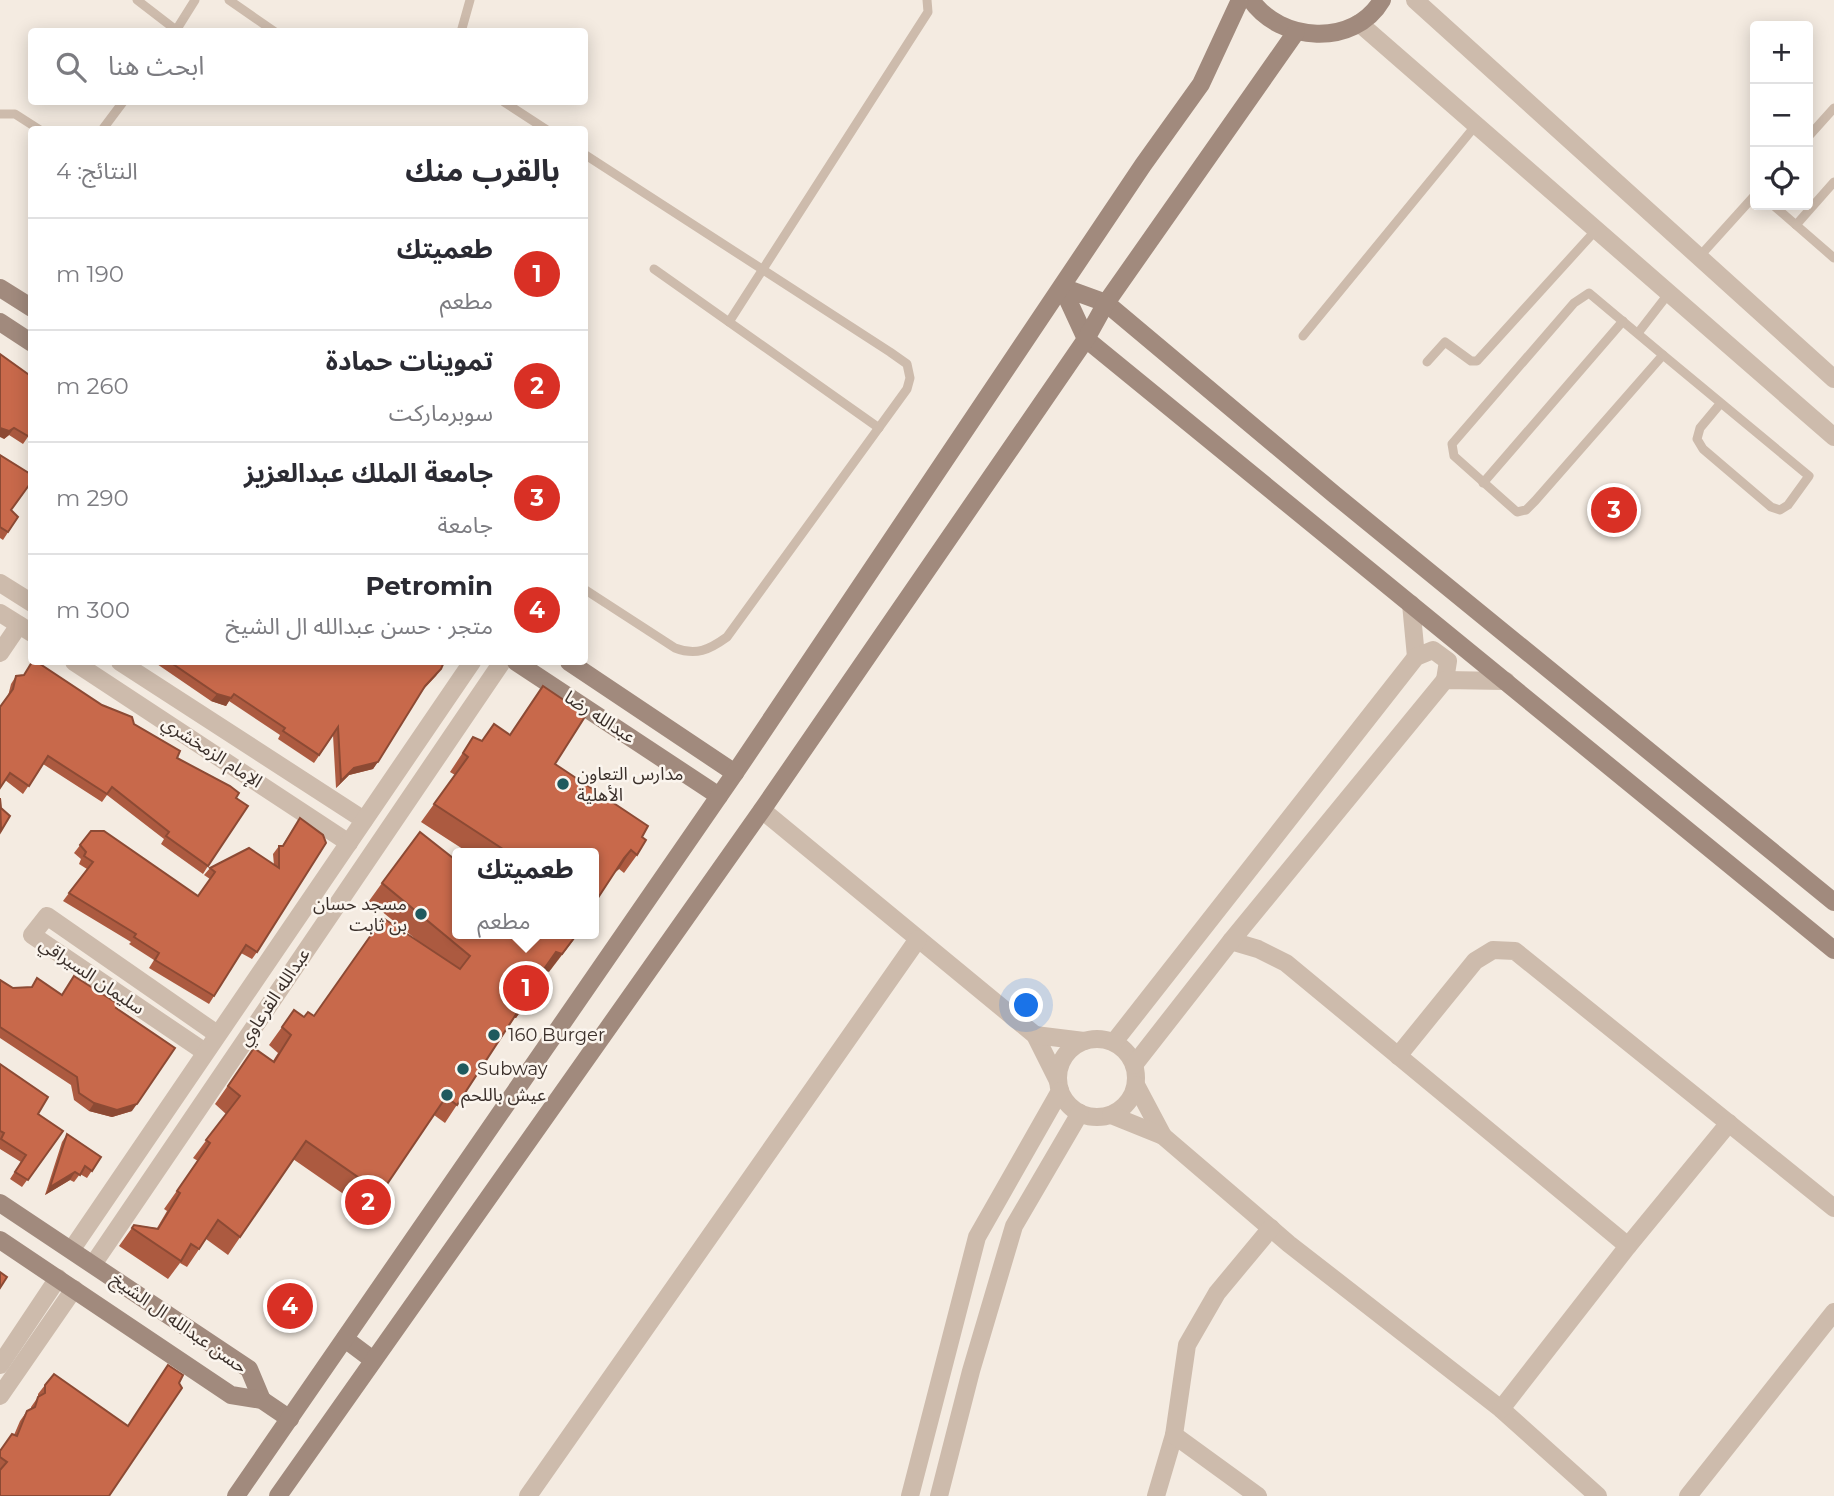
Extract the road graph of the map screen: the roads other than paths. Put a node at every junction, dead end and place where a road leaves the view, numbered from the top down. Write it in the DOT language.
graph roads {
  1 [pos="137,0"];
  2 [pos="195,0"];
  3 [pos="229,0"];
  4 [pos="470,0"];
  5 [pos="926,0"];
  6 [pos="1240,0"];
  7 [pos="1251,0"];
  8 [pos="1382,0"];
  9 [pos="1415,0"];
  10 [pos="1359,23"];
  11 [pos="171,28"];
  12 [pos="177,28"];
  13 [pos="269,28"];
  14 [pos="462,28"];
  15 [pos="1297,32"];
  16 [pos="121,105"];
  17 [pos="509,105"];
  18 [pos="1834,108"];
  19 [pos="0,114"];
  20 [pos="1476,125"];
  21 [pos="34,126"];
  22 [pos="105,126"];
  23 [pos="541,126"];
  24 [pos="1813,131"];
  25 [pos="588,157"];
  26 [pos="1833,184"];
  27 [pos="1750,201"];
  28 [pos="1779,210"];
  29 [pos="1796,225"];
  30 [pos="1596,230"];
  31 [pos="1699,257"];
  32 [pos="1834,258"];
  33 [pos="654,269"];
  34 [pos="764,271"];
  35 [pos="1062,287"];
  36 [pos="0,288"];
  37 [pos="1669,293"];
  38 [pos="1107,303"];
  39 [pos="28,306"];
  40 [pos="1623,321"];
  41 [pos="0,322"];
  42 [pos="729,322"];
  43 [pos="1638,333"];
  44 [pos="1303,336"];
  45 [pos="28,340"];
  46 [pos="1086,340"];
  47 [pos="1663,355"];
  48 [pos="1427,362"];
  49 [pos="1834,379"];
  50 [pos="1720,404"];
  51 [pos="879,428"];
  52 [pos="1834,437"];
  53 [pos="1483,482"];
  54 [pos="0,583"];
  55 [pos="588,592"];
  56 [pos="28,600"];
  57 [pos="1411,604"];
  58 [pos="0,613"];
  59 [pos="25,629"];
  60 [pos="0,653"];
  61 [pos="1416,657"];
  62 [pos="79,665"];
  63 [pos="125,665"];
  64 [pos="470,665"];
  65 [pos="500,665"];
  66 [pos="521,665"];
  67 [pos="573,665"];
  68 [pos="1445,680"];
  69 [pos="1506,681"];
  70 [pos="735,773"];
  71 [pos="719,796"];
  72 [pos="762,810"];
  73 [pos="364,820"];
  74 [pos="349,843"];
  75 [pos="1834,902"];
  76 [pos="918,939"];
  77 [pos="1231,941"];
  78 [pos="1834,950"];
  79 [pos="217,1034"];
  80 [pos="1035,1035"];
  81 [pos="1084,1041"];
  82 [pos="1114,1042"];
  83 [pos="205,1052"];
  84 [pos="1398,1056"];
  85 [pos="1134,1065"];
  86 [pos="1136,1085"];
  87 [pos="1059,1086"];
  88 [pos="1080,1113"];
  89 [pos="1111,1115"];
  90 [pos="1729,1123"];
  91 [pos="1163,1136"];
  92 [pos="0,1202"];
  93 [pos="1834,1208"];
  94 [pos="1271,1228"];
  95 [pos="0,1240"];
  96 [pos="1628,1246"];
  97 [pos="72,1249"];
  98 [pos="94,1263"];
  99 [pos="58,1278"];
  100 [pos="74,1289"];
  101 [pos="1834,1312"];
  102 [pos="345,1339"];
  103 [pos="11,1360"];
  104 [pos="373,1360"];
  105 [pos="0,1396"];
  106 [pos="262,1400"];
  107 [pos="1501,1409"];
  108 [pos="290,1419"];
  109 [pos="1174,1435"];
  110 [pos="1694,1493"];
  111 [pos="236,1496"];
  112 [pos="278,1496"];
  113 [pos="528,1496"];
  114 [pos="910,1496"];
  115 [pos="939,1496"];
  116 [pos="1156,1496"];
  117 [pos="1258,1496"];
  118 [pos="1598,1496"];
  1 -- 11 [label="lane"];
  2 -- 12 [label="lane"];
  3 -- 13 [label="lane"];
  4 -- 14 [label="lane"];
  5 -- 34 [label="lane"];
  6 -- 35 [label="main road"];
  7 -- 15 [label="main road"];
  8 -- 10 [label="main road"];
  9 -- 31 [label="street"];
  10 -- 15 [label="main road"];
  10 -- 20 [label="street"];
  15 -- 38 [label="main road"];
  16 -- 22 [label="lane"];
  17 -- 23 [label="lane"];
  18 -- 24 [label="lane"];
  19 -- 21 [label="lane"];
  20 -- 30 [label="street"];
  20 -- 44 [label="lane"];
  25 -- 34 [label="lane"];
  26 -- 29 [label="lane"];
  27 -- 31 [label="lane"];
  28 -- 29 [label="lane"];
  29 -- 32 [label="lane"];
  30 -- 37 [label="street"];
  30 -- 48 [label="lane"];
  31 -- 49 [label="street"];
  33 -- 42 [label="lane"];
  34 -- 42 [label="lane"];
  34 -- 51 [label="lane"];
  35 -- 38 [label="main road"];
  35 -- 46 [label="main road"];
  35 -- 70 [label="main road"];
  36 -- 39 [label="main road"];
  37 -- 43 [label="lane"];
  37 -- 52 [label="street"];
  38 -- 46 [label="main road"];
  38 -- 75 [label="main road"];
  40 -- 43 [label="lane"];
  40 -- 53 [label="lane"];
  40 -- 53 [label="lane"];
  41 -- 45 [label="main road"];
  42 -- 51 [label="lane"];
  43 -- 47 [label="lane"];
  46 -- 57 [label="main road"];
  46 -- 72 [label="main road"];
  47 -- 50 [label="lane"];
  47 -- 53 [label="lane"];
  50 -- 50 [label="lane"];
  51 -- 55 [label="lane"];
  54 -- 56 [label="street"];
  57 -- 61 [label="street"];
  57 -- 69 [label="main road"];
  58 -- 59 [label="street"];
  59 -- 60 [label="street"];
  61 -- 68 [label="street"];
  61 -- 82 [label="street"];
  62 -- 74 [label="street, الإمام الزمخشري"];
  63 -- 73 [label="street, الإمام الزمخشري"];
  64 -- 73 [label="street, عبدالله القرعاوي"];
  65 -- 98 [label="street, عبدالله القرعاوي"];
  66 -- 71 [label="main road, عبدالله رضا"];
  67 -- 70 [label="main road, عبدالله رضا"];
  68 -- 69 [label="street"];
  68 -- 77 [label="street"];
  69 -- 78 [label="main road"];
  70 -- 71 [label="main road"];
  71 -- 102 [label="main road"];
  72 -- 76 [label="street"];
  72 -- 104 [label="main road"];
  73 -- 74 [label="street, عبدالله القرعاوي"];
  74 -- 79 [label="street, عبدالله القرعاوي"];
  76 -- 80 [label="street"];
  76 -- 113 [label="street"];
  77 -- 84 [label="street"];
  77 -- 85 [label="street"];
  79 -- 83 [label="street, عبدالله القرعاوي"];
  79 -- 83 [label="street, سليمان السيراقي"];
  80 -- 81 [label="street"];
  80 -- 87 [label="street"];
  81 -- 82 [label="street"];
  81 -- 87 [label="street"];
  82 -- 85 [label="street"];
  83 -- 97 [label="street, عبدالله القرعاوي"];
  84 -- 90 [label="street"];
  84 -- 96 [label="street"];
  85 -- 86 [label="street"];
  86 -- 89 [label="street"];
  86 -- 91 [label="street"];
  87 -- 88 [label="street"];
  87 -- 114 [label="street"];
  88 -- 89 [label="street"];
  88 -- 115 [label="street"];
  89 -- 91 [label="street"];
  90 -- 93 [label="street"];
  90 -- 96 [label="street"];
  91 -- 94 [label="street"];
  92 -- 97 [label="main road, حسن عبدالله ال الشيخ"];
  94 -- 107 [label="street"];
  94 -- 109 [label="street"];
  95 -- 99 [label="main road, حسن عبدالله ال الشيخ"];
  96 -- 107 [label="street"];
  97 -- 98 [label="main road, حسن عبدالله ال الشيخ"];
  98 -- 106 [label="main road, حسن عبدالله ال الشيخ"];
  99 -- 100 [label="main road, حسن عبدالله ال الشيخ"];
  99 -- 103 [label="street"];
  100 -- 103 [label="street"];
  100 -- 106 [label="main road, حسن عبدالله ال الشيخ"];
  101 -- 110 [label="street"];
  102 -- 104 [label="main road"];
  102 -- 108 [label="main road"];
  103 -- 105 [label="street"];
  104 -- 112 [label="main road"];
  106 -- 108 [label="main road"];
  107 -- 118 [label="street"];
  108 -- 111 [label="main road"];
  109 -- 116 [label="street"];
  109 -- 117 [label="street"];
}
